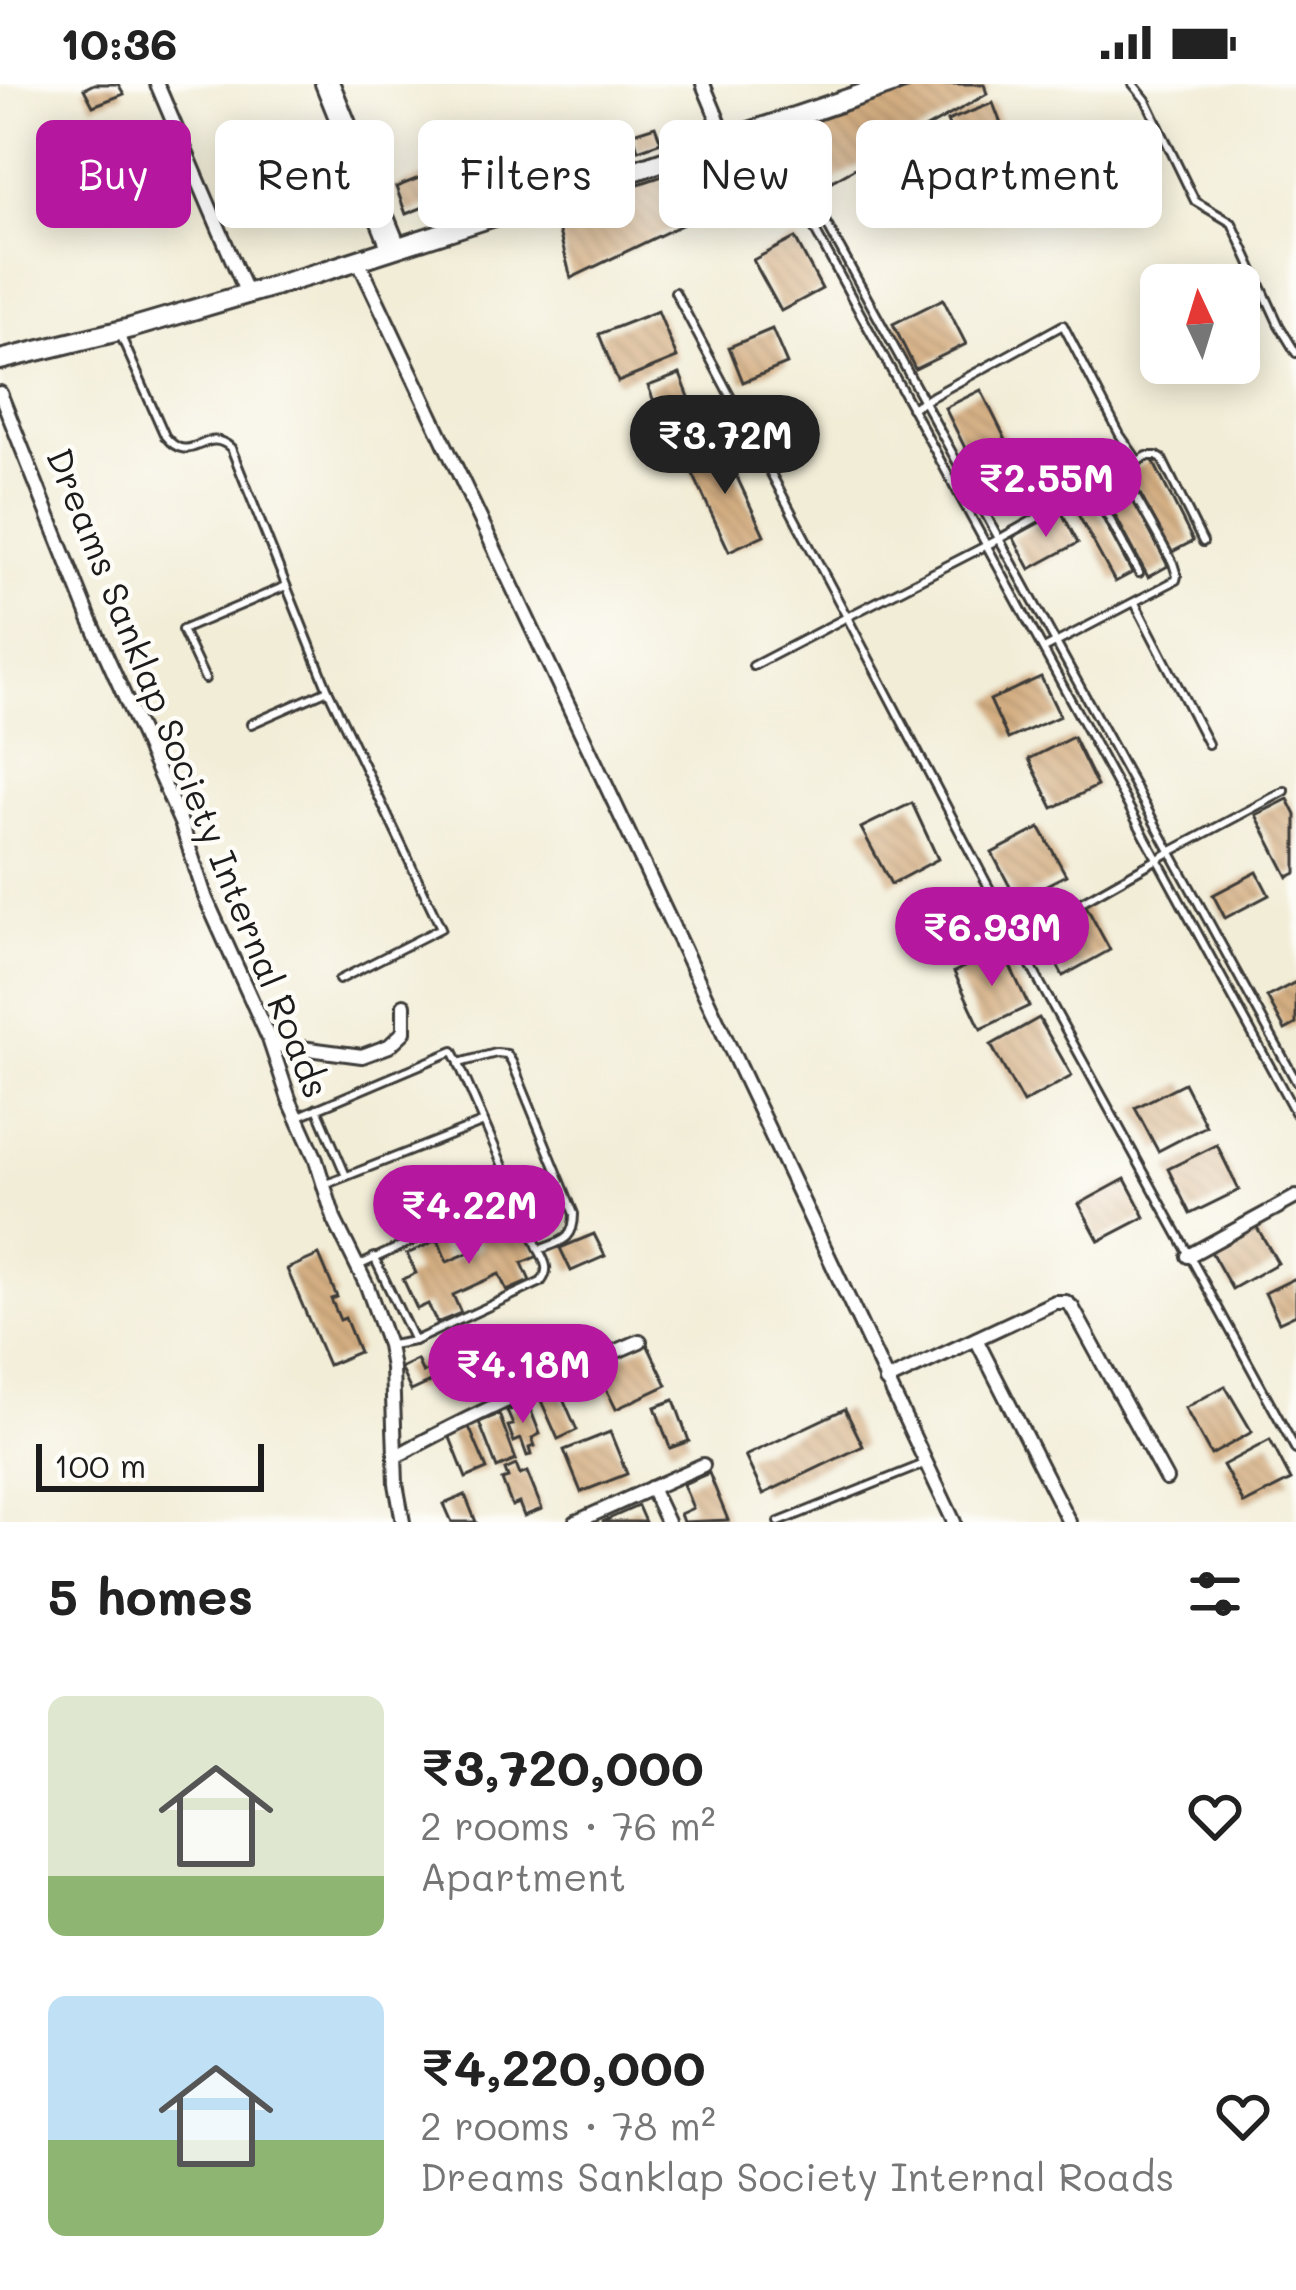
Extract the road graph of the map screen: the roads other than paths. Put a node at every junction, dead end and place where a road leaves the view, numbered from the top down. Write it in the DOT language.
graph roads {
  1 [pos="157,84"];
  2 [pos="322,84"];
  3 [pos="333,84"];
  4 [pos="703,84"];
  5 [pos="892,84"];
  6 [pos="1133,84"];
  7 [pos="717,120"];
  8 [pos="784,120"];
  9 [pos="659,162"];
  10 [pos="814,228"];
  11 [pos="829,228"];
  12 [pos="394,248"];
  13 [pos="358,260"];
  14 [pos="675,292"];
  15 [pos="247,294"];
  16 [pos="119,331"];
  17 [pos="1296,353"];
  18 [pos="0,360"];
  19 [pos="0,393"];
  20 [pos="924,402"];
  21 [pos="910,408"];
  22 [pos="1138,461"];
  23 [pos="1121,471"];
  24 [pos="1092,487"];
  25 [pos="999,538"];
  26 [pos="1203,542"];
  27 [pos="986,545"];
  28 [pos="1138,573"];
  29 [pos="286,586"];
  30 [pos="1135,602"];
  31 [pos="847,617"];
  32 [pos="1056,644"];
  33 [pos="1044,649"];
  34 [pos="753,666"];
  35 [pos="205,679"];
  36 [pos="328,690"];
  37 [pos="251,724"];
  38 [pos="1208,744"];
  39 [pos="1286,791"];
  40 [pos="1170,852"];
  41 [pos="1157,860"];
  42 [pos="1016,938"];
  43 [pos="339,980"];
  44 [pos="404,1005"];
  45 [pos="271,1044"];
  46 [pos="459,1064"];
  47 [pos="1296,1081"];
  48 [pos="317,1108"];
  49 [pos="1296,1114"];
  50 [pos="297,1117"];
  51 [pos="484,1122"];
  52 [pos="346,1176"];
  53 [pos="324,1185"];
  54 [pos="513,1194"];
  55 [pos="1296,1197"];
  56 [pos="539,1250"];
  57 [pos="1188,1256"];
  58 [pos="374,1258"];
  59 [pos="357,1266"];
  60 [pos="976,1339"];
  61 [pos="414,1341"];
  62 [pos="640,1341"];
  63 [pos="388,1345"];
  64 [pos="886,1381"];
  65 [pos="1296,1417"];
  66 [pos="1282,1424"];
  67 [pos="1296,1450"];
  68 [pos="395,1457"];
  69 [pos="924,1464"];
  70 [pos="703,1465"];
  71 [pos="1166,1479"];
  72 [pos="651,1489"];
  73 [pos="403,1522"];
  74 [pos="576,1522"];
  75 [pos="668,1522"];
  76 [pos="779,1522"];
  77 [pos="954,1522"];
  78 [pos="1069,1522"];
  1 -- 15 [label="street"];
  2 -- 12 [label="street"];
  3 -- 12 [label="street"];
  4 -- 7 [label="street"];
  5 -- 8 [label="street"];
  6 -- 17 [label="lane"];
  9 -- 12 [label="street"];
  10 -- 21 [label="lane"];
  11 -- 20 [label="lane"];
  12 -- 13 [label="street"];
  13 -- 15 [label="street"];
  13 -- 64 [label="street"];
  14 -- 31 [label="lane"];
  15 -- 16 [label="street"];
  16 -- 18 [label="street"];
  16 -- 29 [label="lane"];
  19 -- 45 [label="street, Dreams Sanklap Society Internal Roads"];
  20 -- 21 [label="lane"];
  20 -- 22 [label="lane"];
  20 -- 25 [label="lane"];
  21 -- 27 [label="lane"];
  22 -- 23 [label="lane"];
  22 -- 26 [label="lane"];
  23 -- 24 [label="lane"];
  23 -- 30 [label="lane"];
  24 -- 25 [label="lane"];
  24 -- 28 [label="lane"];
  25 -- 27 [label="lane"];
  25 -- 32 [label="lane"];
  27 -- 31 [label="lane"];
  27 -- 33 [label="lane"];
  29 -- 35 [label="lane"];
  29 -- 36 [label="lane"];
  30 -- 32 [label="lane"];
  30 -- 38 [label="lane"];
  31 -- 34 [label="lane"];
  31 -- 42 [label="lane"];
  32 -- 33 [label="lane"];
  32 -- 40 [label="lane"];
  33 -- 41 [label="lane"];
  36 -- 37 [label="lane"];
  36 -- 43 [label="lane"];
  39 -- 40 [label="lane"];
  40 -- 41 [label="lane"];
  40 -- 47 [label="lane"];
  41 -- 42 [label="lane"];
  41 -- 49 [label="lane"];
  42 -- 57 [label="lane"];
  44 -- 45 [label="street"];
  45 -- 50 [label="street, Dreams Sanklap Society Internal Roads"];
  46 -- 48 [label="lane"];
  46 -- 51 [label="lane"];
  46 -- 56 [label="lane"];
  48 -- 50 [label="lane"];
  48 -- 52 [label="lane"];
  50 -- 53 [label="street, Dreams Sanklap Society Internal Roads"];
  51 -- 52 [label="lane"];
  51 -- 54 [label="lane"];
  52 -- 53 [label="lane"];
  53 -- 59 [label="street, Dreams Sanklap Society Internal Roads"];
  54 -- 56 [label="lane"];
  54 -- 58 [label="lane"];
  55 -- 57 [label="street"];
  56 -- 61 [label="lane"];
  57 -- 66 [label="lane"];
  58 -- 59 [label="lane"];
  58 -- 61 [label="lane"];
  59 -- 63 [label="street, Dreams Sanklap Society Internal Roads"];
  60 -- 64 [label="street"];
  60 -- 71 [label="street"];
  60 -- 78 [label="street"];
  61 -- 63 [label="lane"];
  62 -- 68 [label="street"];
  63 -- 68 [label="street, Dreams Sanklap Society Internal Roads"];
  64 -- 69 [label="street"];
  65 -- 66 [label="lane"];
  66 -- 67 [label="lane"];
  68 -- 73 [label="street, Dreams Sanklap Society Internal Roads"];
  69 -- 76 [label="lane"];
  69 -- 77 [label="street"];
  70 -- 72 [label="street"];
  72 -- 74 [label="street"];
  72 -- 75 [label="street"];
}
